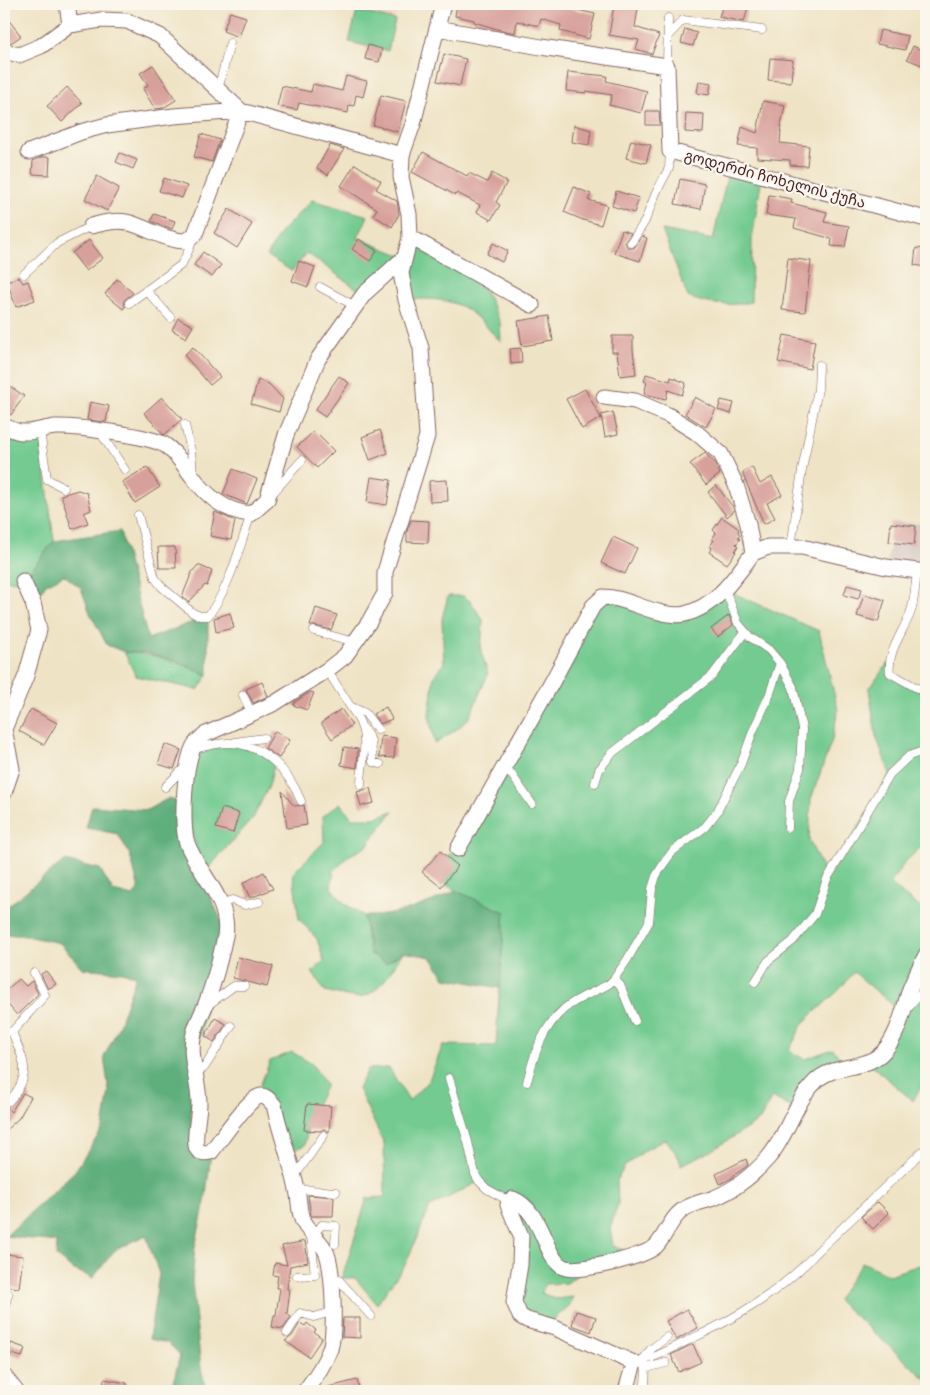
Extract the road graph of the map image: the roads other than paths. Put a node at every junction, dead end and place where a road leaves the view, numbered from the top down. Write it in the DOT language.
graph roads {
  1 [pos="67,4"];
  2 [pos="443,4"];
  3 [pos="668,18"];
  4 [pos="70,26"];
  5 [pos="437,28"];
  6 [pos="762,30"];
  7 [pos="668,36"];
  8 [pos="230,43"];
  9 [pos="4,51"];
  10 [pos="667,66"];
  11 [pos="218,90"];
  12 [pos="240,111"];
  13 [pos="29,152"];
  14 [pos="670,152"];
  15 [pos="402,155"];
  16 [pos="926,219"];
  17 [pos="91,226"];
  18 [pos="195,234"];
  19 [pos="410,237"];
  20 [pos="631,243"];
  21 [pos="405,257"];
  22 [pos="24,274"];
  23 [pos="320,287"];
  24 [pos="146,290"];
  25 [pos="129,303"];
  26 [pos="532,305"];
  27 [pos="356,306"];
  28 [pos="171,318"];
  29 [pos="819,365"];
  30 [pos="604,397"];
  31 [pos="185,425"];
  32 [pos="4,426"];
  33 [pos="40,431"];
  34 [pos="100,432"];
  35 [pos="302,460"];
  36 [pos="125,470"];
  37 [pos="193,478"];
  38 [pos="64,488"];
  39 [pos="267,500"];
  40 [pos="251,514"];
  41 [pos="138,515"];
  42 [pos="791,547"];
  43 [pos="753,553"];
  44 [pos="922,572"];
  45 [pos="23,581"];
  46 [pos="724,589"];
  47 [pos="314,631"];
  48 [pos="745,632"];
  49 [pos="355,642"];
  50 [pos="780,663"];
  51 [pos="327,670"];
  52 [pos="926,693"];
  53 [pos="243,695"];
  54 [pos="350,706"];
  55 [pos="252,714"];
  56 [pos="360,722"];
  57 [pos="378,730"];
  58 [pos="264,738"];
  59 [pos="229,743"];
  60 [pos="192,750"];
  61 [pos="926,750"];
  62 [pos="380,764"];
  63 [pos="188,765"];
  64 [pos="505,765"];
  65 [pos="595,783"];
  66 [pos="361,785"];
  67 [pos="165,787"];
  68 [pos="4,793"];
  69 [pos="301,801"];
  70 [pos="532,804"];
  71 [pos="788,828"];
  72 [pos="458,849"];
  73 [pos="259,902"];
  74 [pos="220,904"];
  75 [pos="926,955"];
  76 [pos="34,973"];
  77 [pos="614,979"];
  78 [pos="755,982"];
  79 [pos="244,986"];
  80 [pos="926,988"];
  81 [pos="205,1008"];
  82 [pos="903,1014"];
  83 [pos="635,1022"];
  84 [pos="231,1026"];
  85 [pos="4,1031"];
  86 [pos="12,1032"];
  87 [pos="195,1074"];
  88 [pos="449,1078"];
  89 [pos="527,1082"];
  90 [pos="9,1101"];
  91 [pos="324,1134"];
  92 [pos="926,1148"];
  93 [pos="295,1183"];
  94 [pos="336,1192"];
  95 [pos="509,1201"];
  96 [pos="312,1232"];
  97 [pos="335,1244"];
  98 [pos="296,1276"];
  99 [pos="331,1280"];
  100 [pos="8,1294"];
  101 [pos="4,1310"];
  102 [pos="332,1312"];
  103 [pos="371,1316"];
  104 [pos="550,1327"];
  105 [pos="287,1333"];
  106 [pos="591,1336"];
  107 [pos="667,1338"];
  108 [pos="666,1363"];
  109 [pos="641,1364"];
  110 [pos="4,1376"];
  111 [pos="646,1384"];
  112 [pos="16,1391"];
  113 [pos="305,1391"];
  114 [pos="626,1391"];
  1 -- 4 [label="street"];
  2 -- 5 [label="street"];
  3 -- 7 [label="lane"];
  4 -- 9 [label="street"];
  4 -- 11 [label="street"];
  5 -- 10 [label="street"];
  5 -- 15 [label="street"];
  6 -- 7 [label="lane"];
  7 -- 10 [label="lane"];
  8 -- 11 [label="lane"];
  10 -- 14 [label="street, გოდერძი ჩოხელის ქუჩა"];
  11 -- 12 [label="street"];
  12 -- 13 [label="street"];
  12 -- 15 [label="street"];
  12 -- 18 [label="street"];
  14 -- 16 [label="street, გოდერძი ჩოხელის ქუჩა"];
  14 -- 20 [label="lane"];
  15 -- 19 [label="street"];
  17 -- 18 [label="street"];
  17 -- 22 [label="lane"];
  18 -- 24 [label="lane"];
  19 -- 21 [label="street"];
  19 -- 26 [label="street"];
  21 -- 27 [label="street"];
  21 -- 49 [label="street"];
  23 -- 27 [label="lane"];
  24 -- 25 [label="lane"];
  24 -- 28 [label="lane"];
  27 -- 39 [label="street"];
  29 -- 42 [label="lane"];
  30 -- 43 [label="street"];
  31 -- 37 [label="lane"];
  32 -- 33 [label="street"];
  33 -- 34 [label="street"];
  33 -- 38 [label="lane"];
  34 -- 36 [label="lane"];
  34 -- 37 [label="street"];
  35 -- 39 [label="lane"];
  37 -- 40 [label="street"];
  39 -- 40 [label="street"];
  40 -- 41 [label="lane"];
  42 -- 43 [label="street"];
  42 -- 44 [label="street"];
  43 -- 46 [label="street"];
  44 -- 52 [label="lane"];
  45 -- 68 [label="street"];
  46 -- 48 [label="lane"];
  46 -- 64 [label="street"];
  47 -- 49 [label="lane"];
  48 -- 50 [label="lane"];
  48 -- 65 [label="lane"];
  49 -- 51 [label="street"];
  50 -- 71 [label="lane"];
  50 -- 77 [label="lane"];
  51 -- 54 [label="lane"];
  51 -- 55 [label="street"];
  53 -- 55 [label="lane"];
  54 -- 56 [label="lane"];
  54 -- 57 [label="lane"];
  55 -- 60 [label="street"];
  56 -- 62 [label="lane"];
  56 -- 66 [label="lane"];
  58 -- 59 [label="lane"];
  59 -- 60 [label="lane"];
  59 -- 69 [label="lane"];
  60 -- 63 [label="street"];
  61 -- 78 [label="lane"];
  63 -- 67 [label="lane"];
  63 -- 74 [label="street"];
  64 -- 70 [label="lane"];
  64 -- 72 [label="street"];
  73 -- 74 [label="lane"];
  74 -- 81 [label="street"];
  75 -- 82 [label="street"];
  76 -- 86 [label="lane"];
  77 -- 83 [label="lane"];
  77 -- 89 [label="lane"];
  79 -- 81 [label="lane"];
  80 -- 82 [label="lane"];
  81 -- 87 [label="street"];
  82 -- 95 [label="street"];
  84 -- 87 [label="lane"];
  85 -- 86 [label="lane"];
  86 -- 90 [label="lane"];
  87 -- 93 [label="street"];
  88 -- 95 [label="lane"];
  91 -- 93 [label="lane"];
  92 -- 109 [label="lane"];
  93 -- 94 [label="lane"];
  93 -- 96 [label="street"];
  95 -- 104 [label="street"];
  96 -- 97 [label="lane"];
  96 -- 98 [label="lane"];
  96 -- 99 [label="street"];
  99 -- 102 [label="street"];
  99 -- 103 [label="lane"];
  100 -- 101 [label="lane"];
  102 -- 105 [label="lane"];
  102 -- 113 [label="street"];
  104 -- 106 [label="lane"];
  104 -- 109 [label="street"];
  107 -- 109 [label="lane"];
  108 -- 109 [label="lane"];
  109 -- 111 [label="lane"];
  109 -- 114 [label="street"];
  110 -- 112 [label="street"];
}
